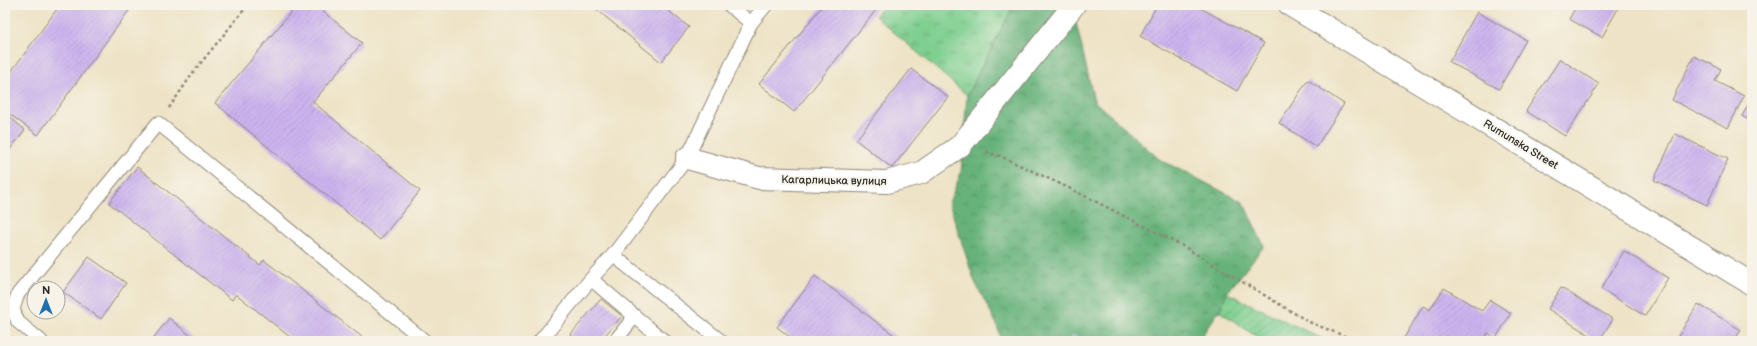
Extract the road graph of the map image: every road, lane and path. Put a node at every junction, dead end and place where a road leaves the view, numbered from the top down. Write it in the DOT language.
graph roads {
  1 [pos="248,5"];
  2 [pos="729,5"];
  3 [pos="766,5"];
  4 [pos="1074,5"];
  5 [pos="1290,5"];
  6 [pos="751,23"];
  7 [pos="158,123"];
  8 [pos="960,146"];
  9 [pos="688,158"];
  10 [pos="613,255"];
  11 [pos="591,279"];
  12 [pos="1752,284"];
  13 [pos="635,316"];
  14 [pos="41,341"];
  15 [pos="425,341"];
  16 [pos="540,341"];
  17 [pos="615,341"];
  18 [pos="664,341"];
  19 [pos="721,341"];
  20 [pos="1357,341"];
  1 -- 7 [label="path"];
  2 -- 6 [label="lane"];
  3 -- 6 [label="lane"];
  4 -- 8 [label="street, Кагарлицька вулиця"];
  5 -- 12 [label="street, Rumunska Street"];
  6 -- 9 [label="lane"];
  7 -- 14 [label="lane"];
  7 -- 15 [label="lane"];
  8 -- 9 [label="street, Кагарлицька вулиця"];
  8 -- 20 [label="path"];
  9 -- 10 [label="lane"];
  10 -- 11 [label="lane"];
  10 -- 19 [label="lane"];
  11 -- 13 [label="lane"];
  11 -- 16 [label="lane"];
  13 -- 17 [label="lane"];
  13 -- 18 [label="lane"];
}
